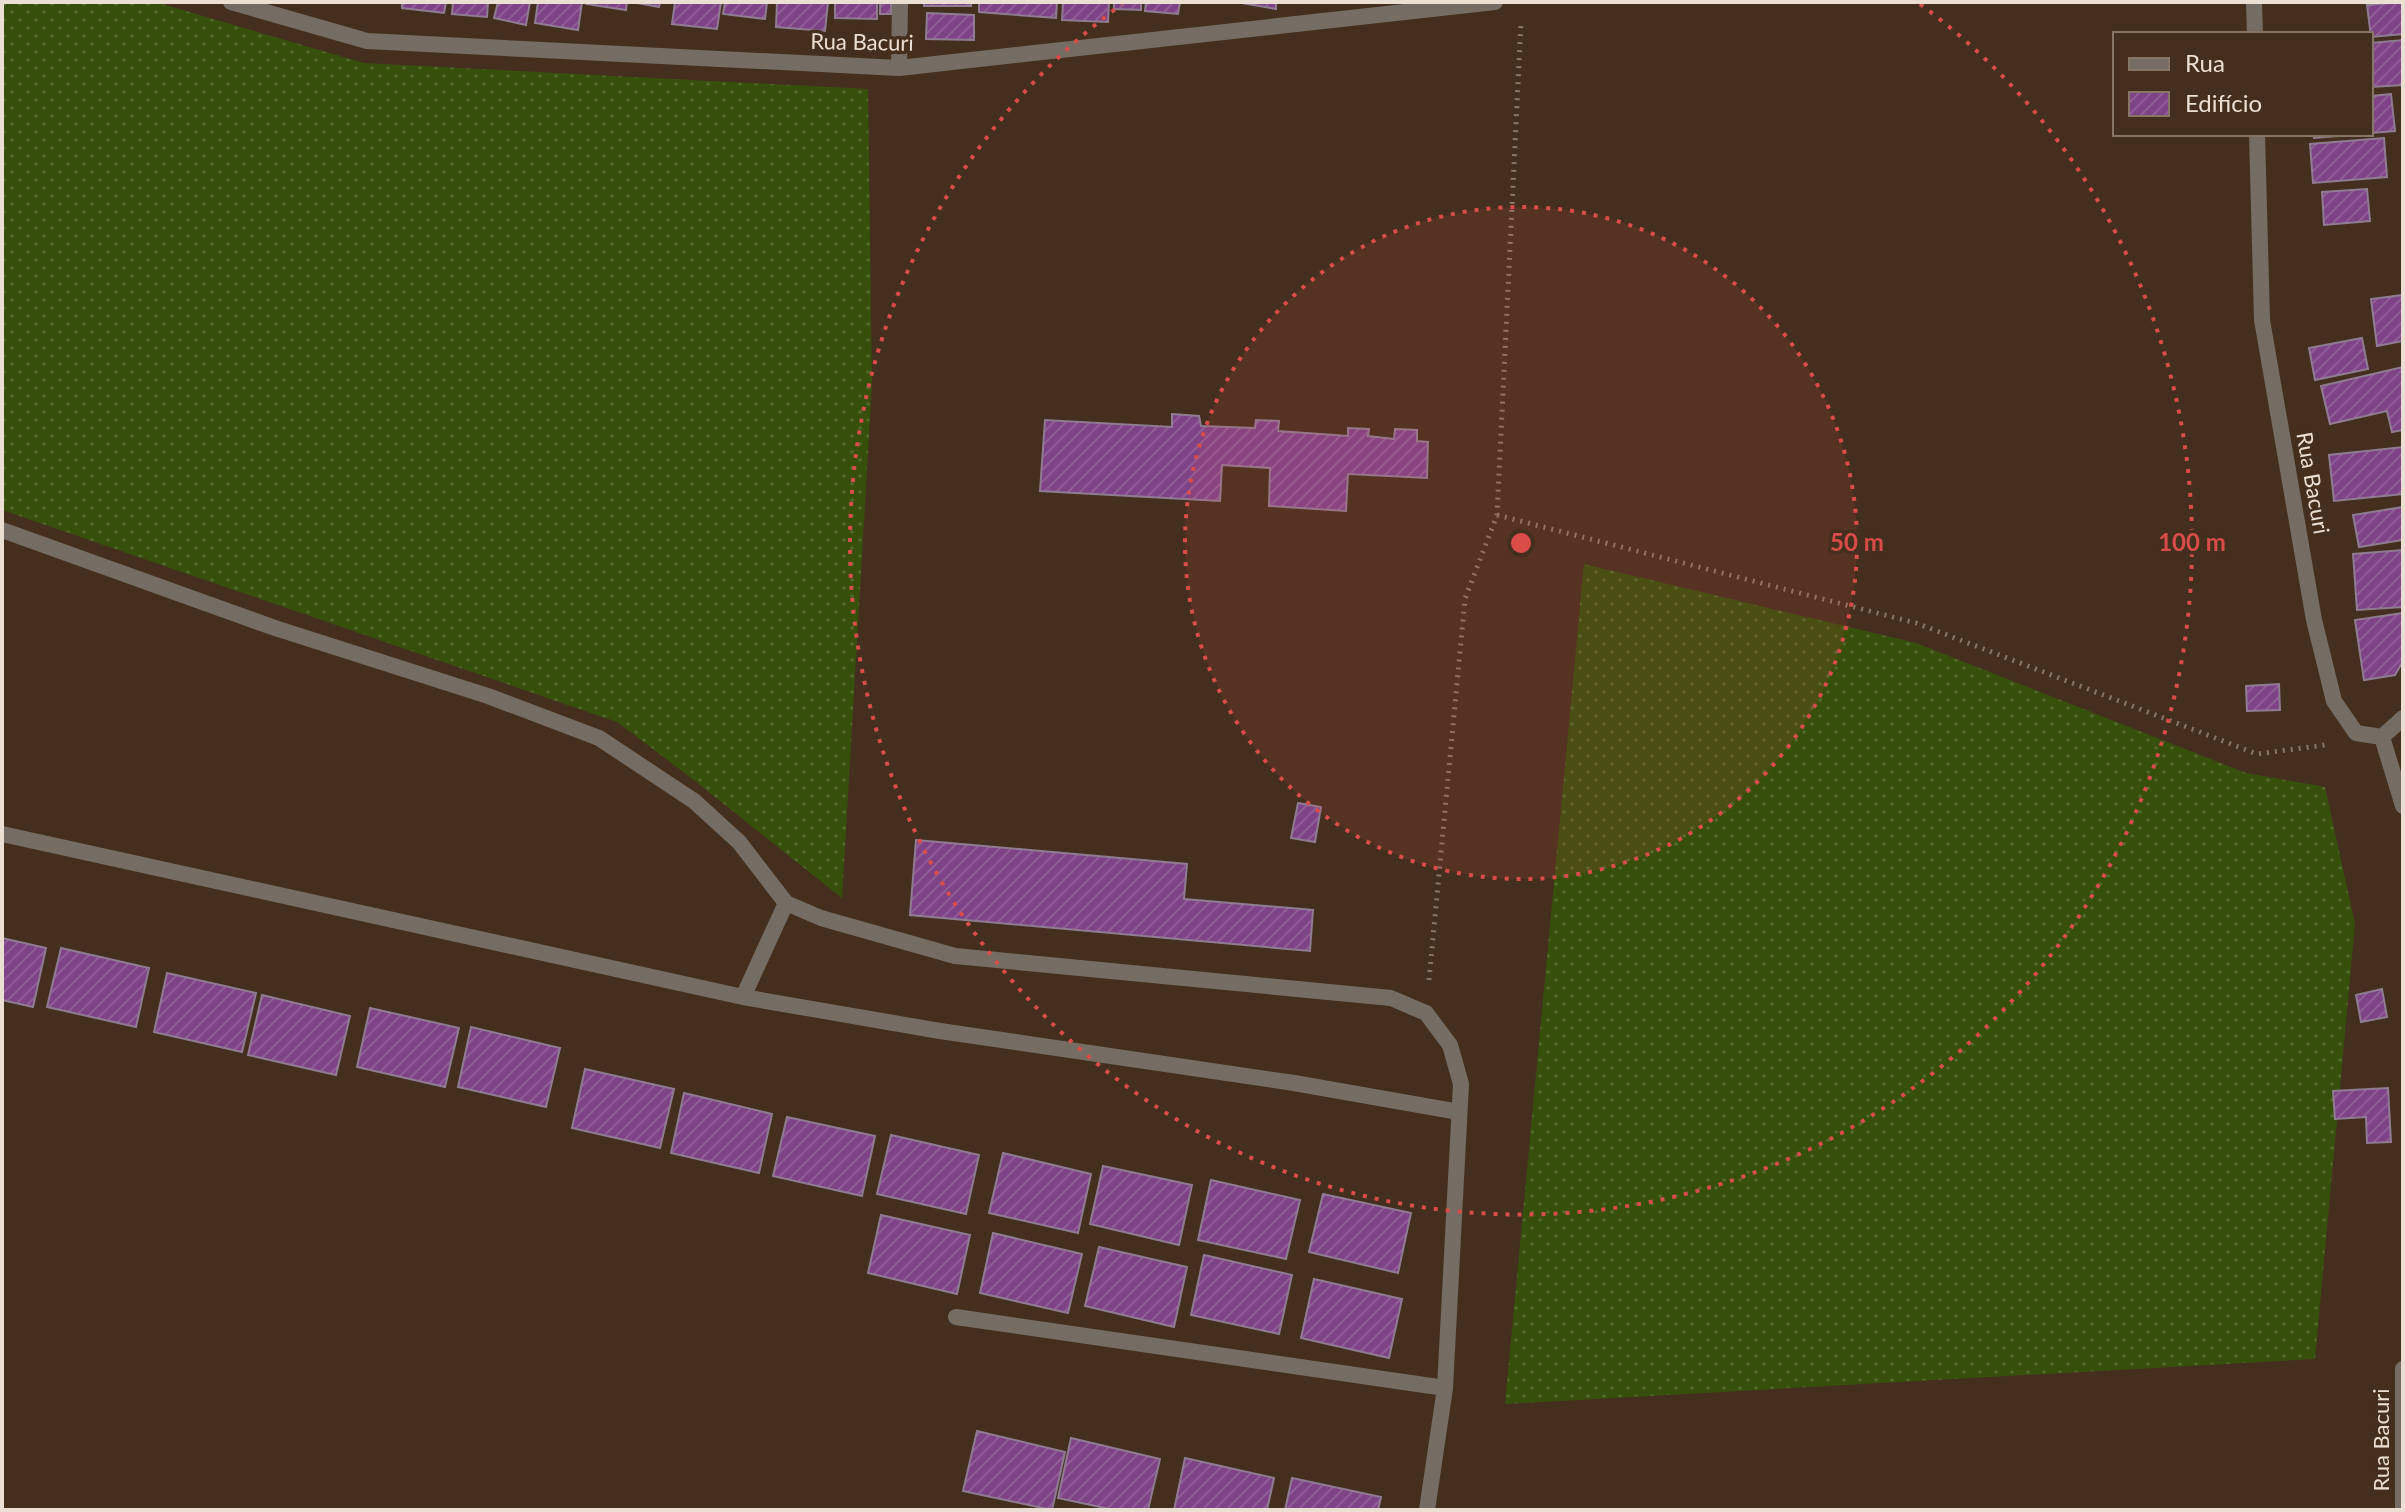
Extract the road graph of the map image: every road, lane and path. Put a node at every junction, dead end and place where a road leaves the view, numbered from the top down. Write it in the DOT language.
graph roads {
  1 [pos="231,2"];
  2 [pos="900,2"];
  3 [pos="1495,2"];
  4 [pos="2254,2"];
  5 [pos="1521,18"];
  6 [pos="2255,32"];
  7 [pos="899,68"];
  8 [pos="2257,136"];
  9 [pos="1497,515"];
  10 [pos="2,530"];
  11 [pos="2403,718"];
  12 [pos="2382,737"];
  13 [pos="2403,806"];
  14 [pos="2,834"];
  15 [pos="786,903"];
  16 [pos="743,997"];
  17 [pos="1426,1013"];
  18 [pos="1459,1112"];
  19 [pos="956,1317"];
  20 [pos="2403,1369"];
  21 [pos="1445,1388"];
  22 [pos="1427,1510"];
  23 [pos="2403,1510"];
  1 -- 7 [label="street, Rua Bacuri"];
  2 -- 7 [label="street"];
  3 -- 7 [label="street, Rua Bacuri"];
  4 -- 6 [label="street"];
  5 -- 9 [label="path"];
  8 -- 12 [label="street, Rua Bacuri"];
  9 -- 12 [label="path"];
  9 -- 17 [label="path"];
  10 -- 15 [label="street"];
  11 -- 12 [label="street"];
  12 -- 13 [label="street"];
  14 -- 16 [label="street"];
  15 -- 16 [label="street"];
  15 -- 17 [label="street"];
  16 -- 18 [label="street"];
  17 -- 18 [label="street"];
  18 -- 21 [label="street"];
  19 -- 21 [label="street"];
  20 -- 23 [label="street, Rua Bacuri"];
  21 -- 22 [label="street"];
}
